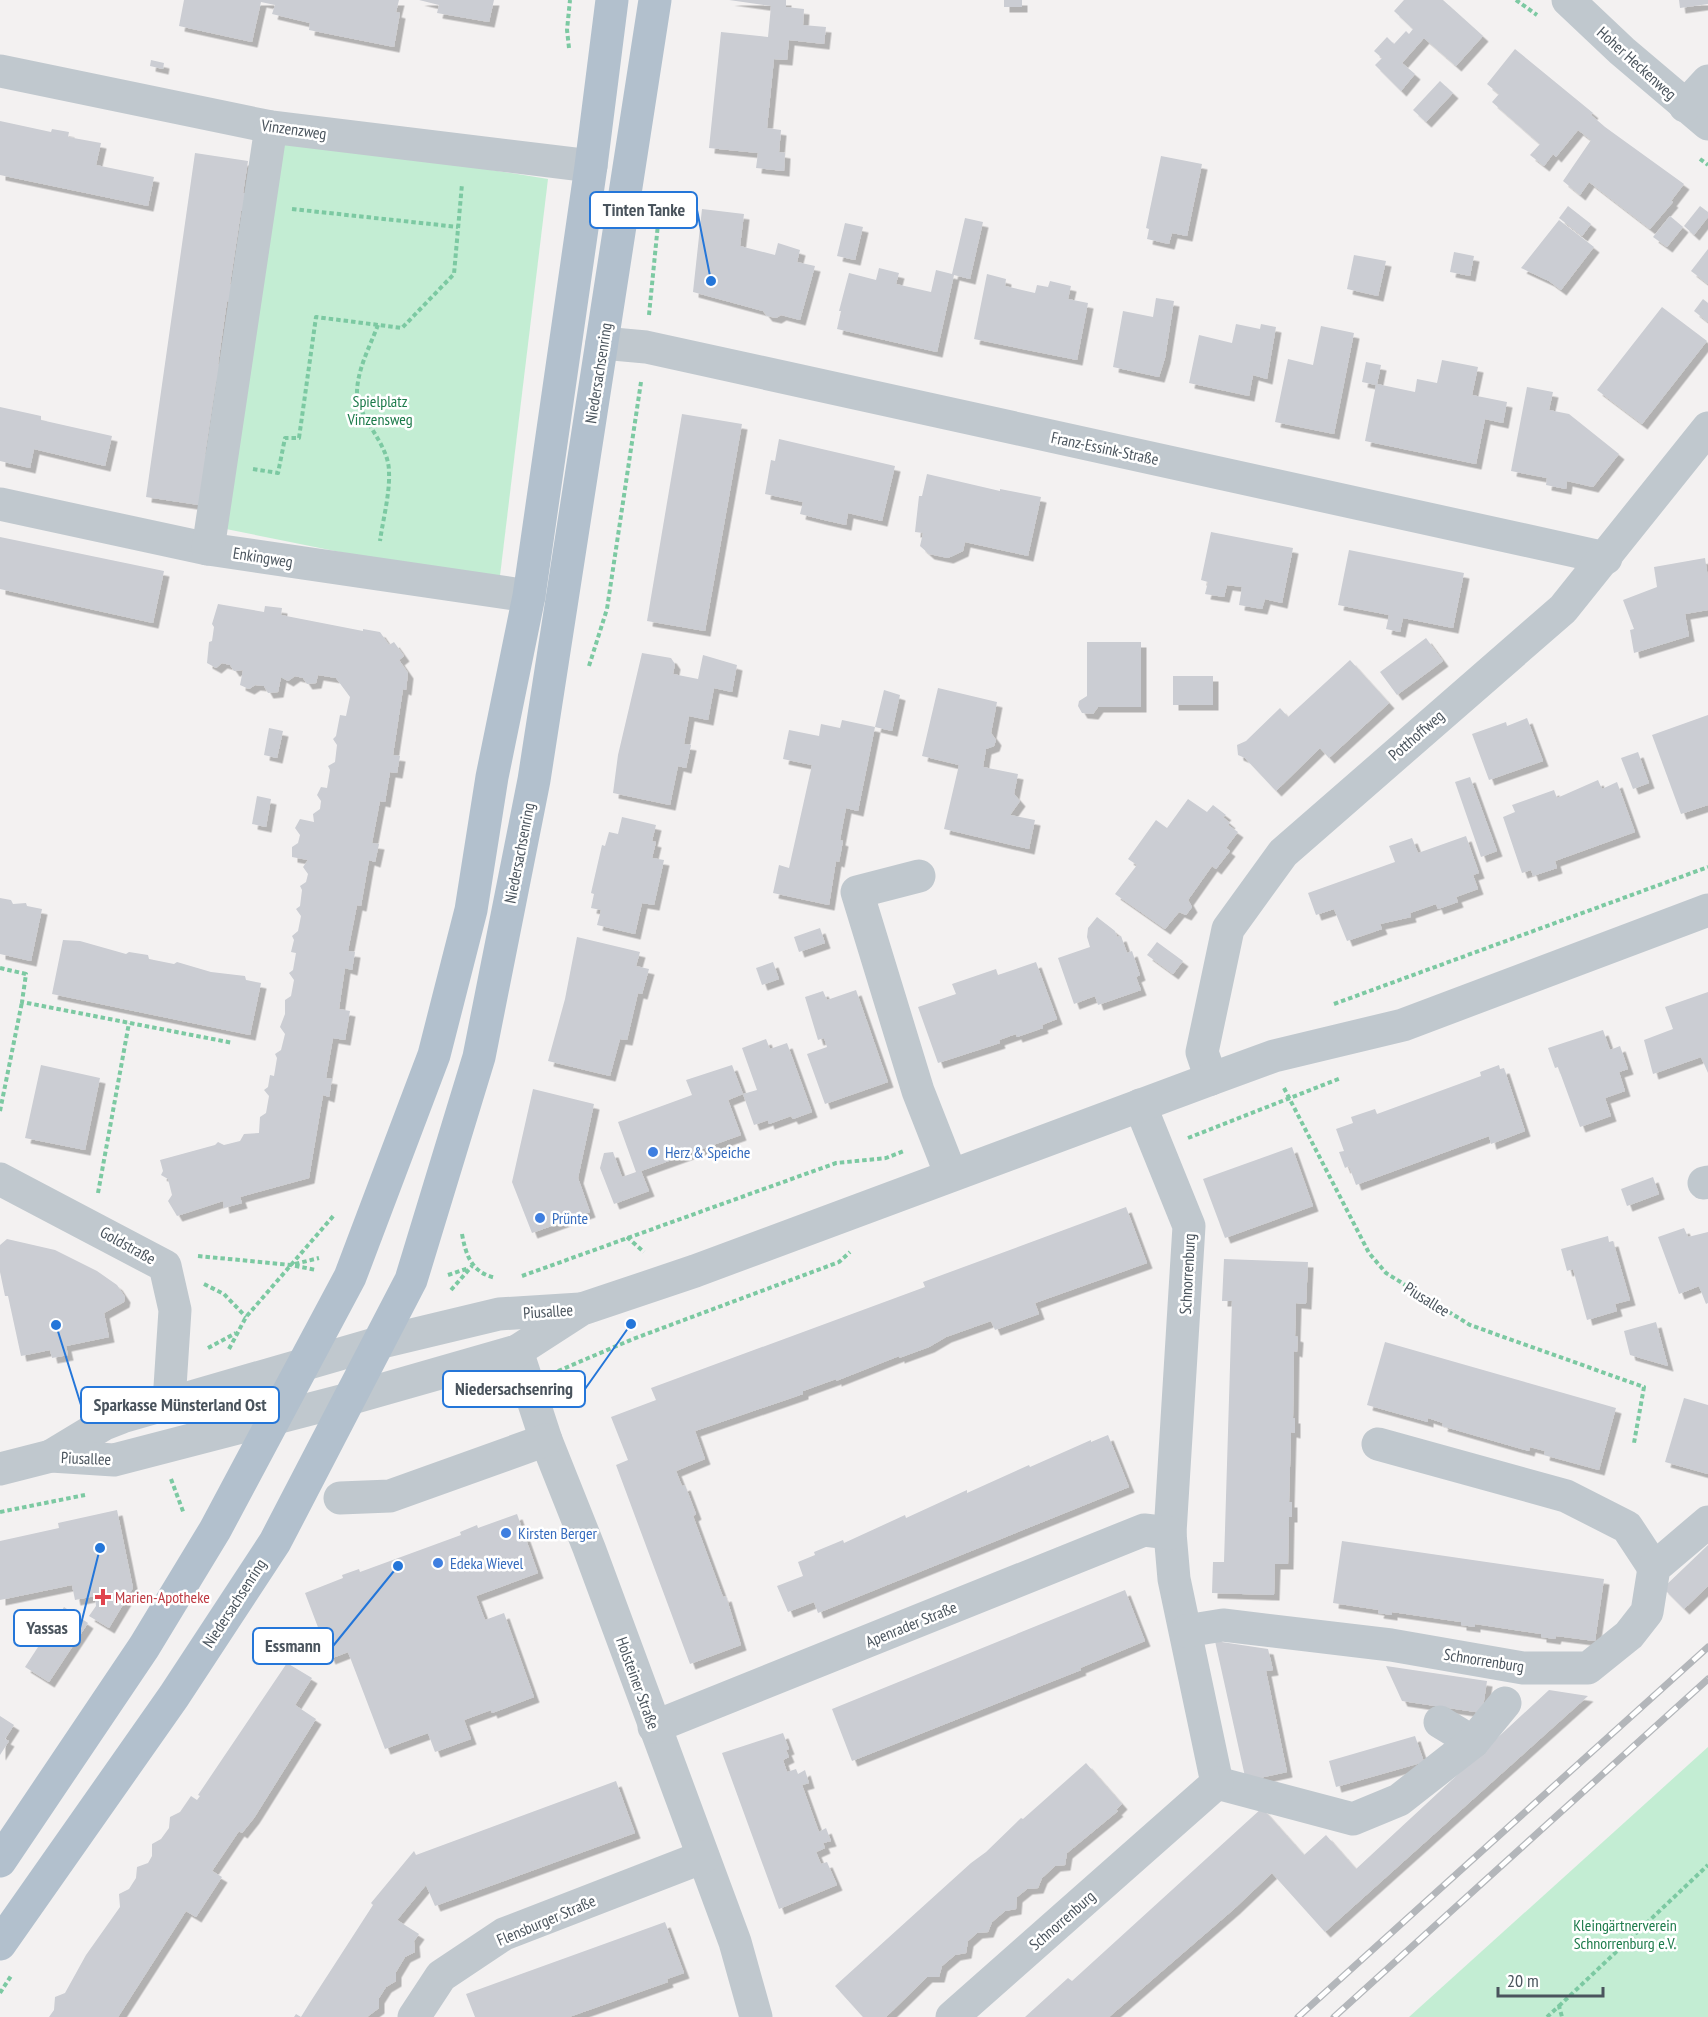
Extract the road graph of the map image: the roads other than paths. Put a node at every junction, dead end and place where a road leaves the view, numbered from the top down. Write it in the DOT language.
graph roads {
  1 [pos="612,0"];
  2 [pos="655,0"];
  3 [pos="1568,0"];
  4 [pos="0,71"];
  5 [pos="1708,81"];
  6 [pos="1696,115"];
  7 [pos="271,127"];
  8 [pos="591,166"];
  9 [pos="602,343"];
  10 [pos="1708,428"];
  11 [pos="0,504"];
  12 [pos="208,549"];
  13 [pos="1606,558"];
  14 [pos="529,596"];
  15 [pos="919,876"];
  16 [pos="1708,910"];
  17 [pos="1211,1079"];
  18 [pos="1140,1105"];
  19 [pos="951,1175"];
  20 [pos="0,1179"];
  21 [pos="582,1309"];
  22 [pos="378,1343"];
  23 [pos="517,1351"];
  24 [pos="303,1364"];
  25 [pos="349,1399"];
  26 [pos="169,1402"];
  27 [pos="274,1419"];
  28 [pos="546,1440"];
  29 [pos="1378,1444"];
  30 [pos="51,1456"];
  31 [pos="0,1468"];
  32 [pos="340,1498"];
  33 [pos="1708,1522"];
  34 [pos="1170,1533"];
  35 [pos="1654,1568"];
  36 [pos="1186,1631"];
  37 [pos="1505,1703"];
  38 [pos="1440,1722"];
  39 [pos="654,1727"];
  40 [pos="1473,1742"];
  41 [pos="1217,1783"];
  42 [pos="703,1857"];
  43 [pos="0,1861"];
  44 [pos="0,1944"];
  45 [pos="414,2017"];
  46 [pos="756,2017"];
  47 [pos="952,2017"];
  1 -- 8 [label="main road"];
  2 -- 9 [label="main road, Niedersachsenring"];
  3 -- 6 [label="street, Hoher Heckenweg"];
  4 -- 7 [label="street, Vinzenzweg"];
  5 -- 6 [label="street"];
  7 -- 8 [label="street, Vinzenzweg"];
  7 -- 12 [label="street"];
  8 -- 14 [label="main road"];
  9 -- 13 [label="street, Franz-Essink-Straße"];
  9 -- 22 [label="main road, Niedersachsenring"];
  10 -- 13 [label="street, Potthoffweg"];
  11 -- 12 [label="street, Enkingweg"];
  12 -- 14 [label="street, Enkingweg"];
  13 -- 17 [label="street, Potthoffweg"];
  14 -- 24 [label="main road"];
  15 -- 19 [label="street"];
  16 -- 17 [label="street"];
  17 -- 18 [label="street"];
  18 -- 19 [label="street"];
  18 -- 34 [label="street, Schnorrenburg"];
  19 -- 21 [label="street"];
  20 -- 26 [label="street, Goldstraße"];
  21 -- 22 [label="street, Piusallee"];
  21 -- 23 [label="street, Piusallee"];
  22 -- 24 [label="street, Piusallee"];
  22 -- 25 [label="main road, Niedersachsenring"];
  23 -- 25 [label="street, Piusallee"];
  23 -- 28 [label="street, Holsteiner Straße"];
  24 -- 26 [label="street, Piusallee"];
  24 -- 27 [label="main road"];
  25 -- 27 [label="street, Piusallee"];
  25 -- 44 [label="main road, Niedersachsenring"];
  26 -- 30 [label="street, Piusallee"];
  27 -- 30 [label="street, Piusallee"];
  27 -- 43 [label="main road"];
  28 -- 32 [label="street"];
  28 -- 39 [label="street, Holsteiner Straße"];
  29 -- 35 [label="street"];
  30 -- 31 [label="street, Piusallee"];
  33 -- 35 [label="street"];
  34 -- 36 [label="street, Schnorrenburg"];
  34 -- 39 [label="street, Apenrader Straße"];
  35 -- 36 [label="street, Schnorrenburg"];
  36 -- 41 [label="street, Schnorrenburg"];
  37 -- 40 [label="street"];
  38 -- 40 [label="street"];
  39 -- 42 [label="street, Holsteiner Straße"];
  40 -- 41 [label="street"];
  41 -- 47 [label="street, Schnorrenburg"];
  42 -- 45 [label="street, Flensburger Straße"];
  42 -- 46 [label="street, Holsteiner Straße"];
}
